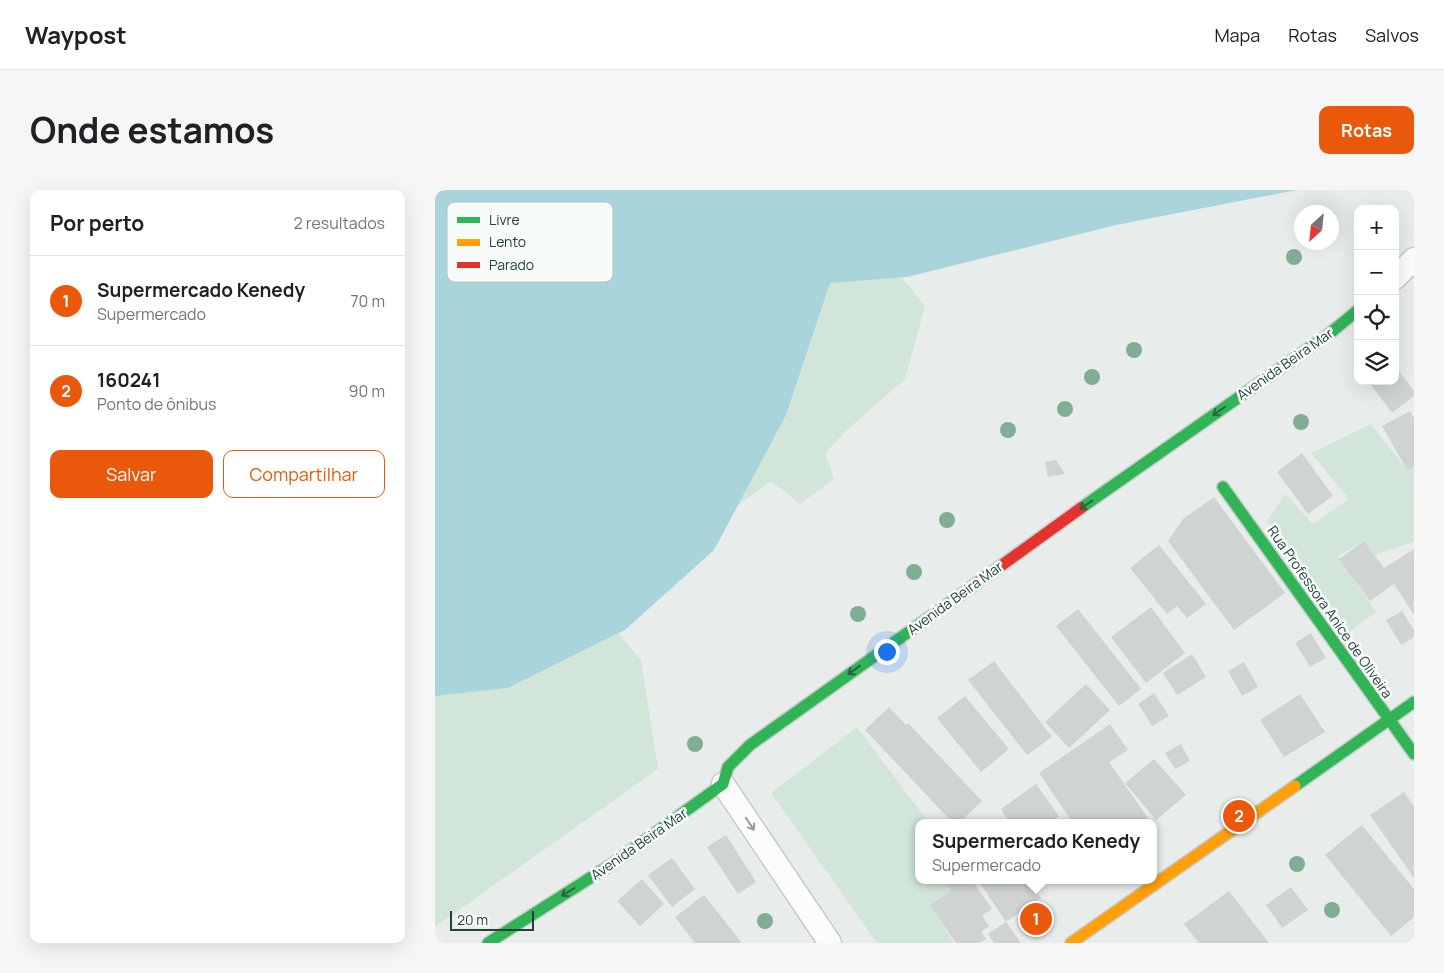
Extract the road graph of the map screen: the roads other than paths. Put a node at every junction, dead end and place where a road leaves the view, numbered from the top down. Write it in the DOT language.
graph roads {
  1 [pos="1414,259"];
  2 [pos="1399,274"];
  3 [pos="1354,313"];
  4 [pos="1223,487"];
  5 [pos="1414,702"];
  6 [pos="1388,720"];
  7 [pos="1414,754"];
  8 [pos="723,784"];
  9 [pos="1157,883"];
  10 [pos="1155,884"];
  11 [pos="488,943"];
  12 [pos="830,943"];
  13 [pos="1071,943"];
  1 -- 2 [label="street"];
  3 -- 8 [label="street, Avenida Beira Mar, one-way"];
  4 -- 6 [label="street, Rua Professora Anice de Oliveira"];
  5 -- 6 [label="street"];
  6 -- 7 [label="street, Rua Professora Anice de Oliveira"];
  6 -- 9 [label="street"];
  8 -- 11 [label="street, Avenida Beira Mar, one-way"];
  8 -- 12 [label="street, one-way"];
  10 -- 13 [label="street"];
}
